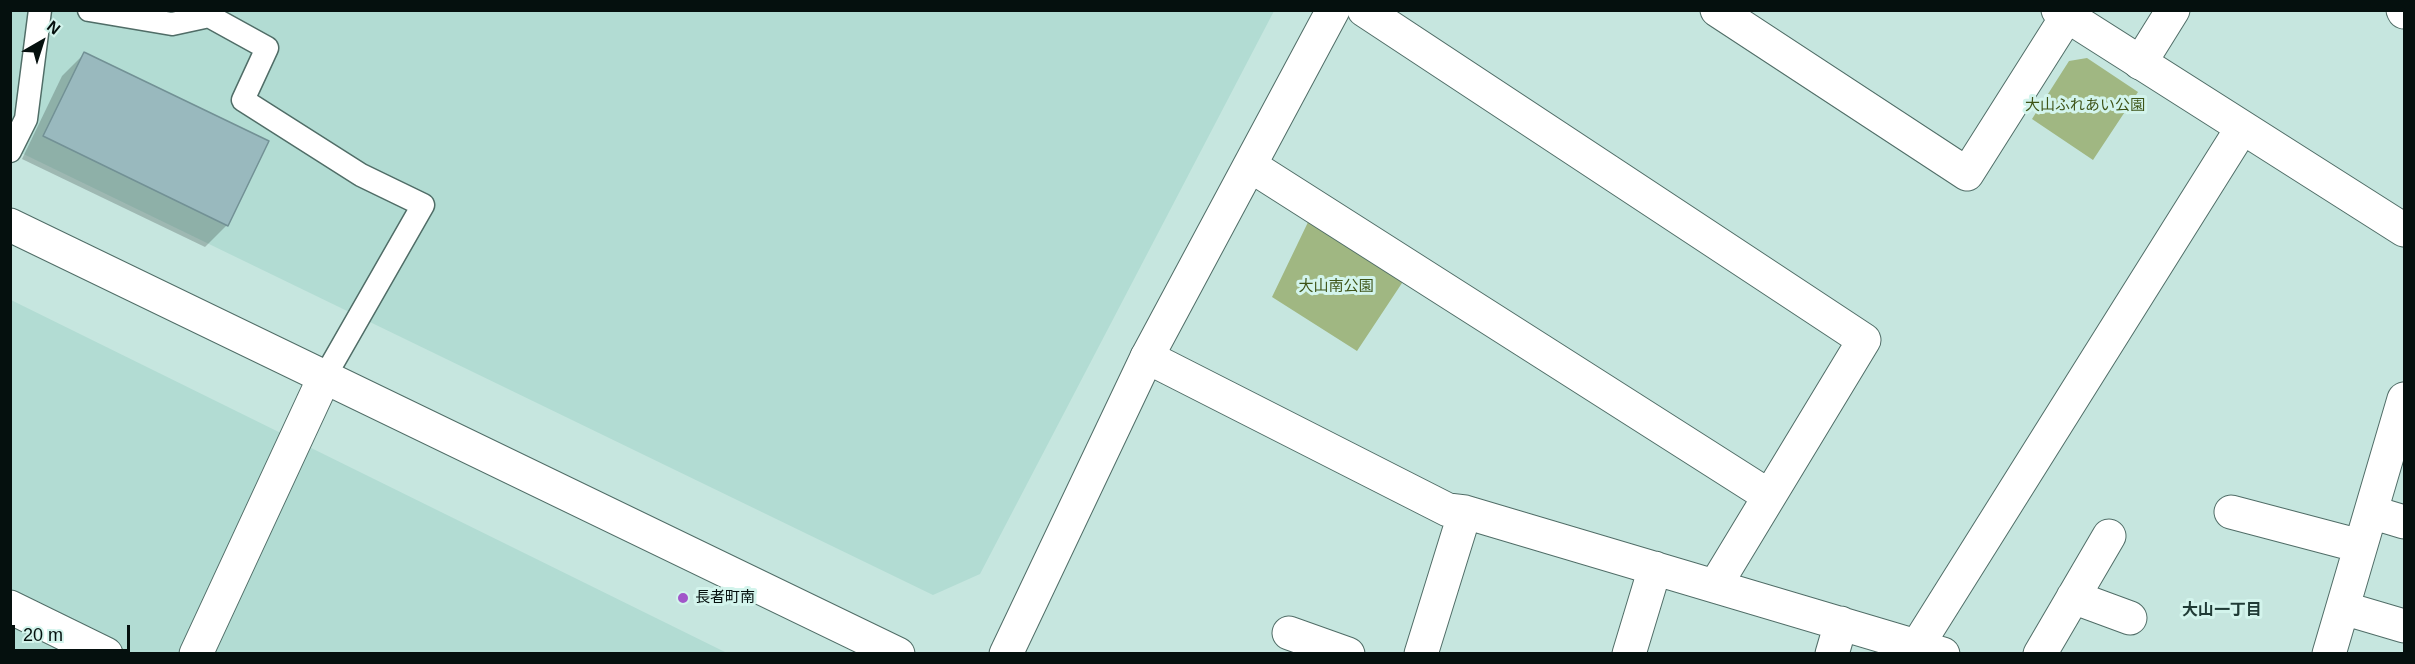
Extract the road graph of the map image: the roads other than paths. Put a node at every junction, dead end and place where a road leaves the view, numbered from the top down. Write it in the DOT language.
graph roads {
  1 [pos="40,10"];
  2 [pos="89,10"];
  3 [pos="1333,10"];
  4 [pos="1364,10"];
  5 [pos="1718,10"];
  6 [pos="2173,10"];
  7 [pos="2062,13"];
  8 [pos="2140,63"];
  9 [pos="2242,128"];
  10 [pos="10,151"];
  11 [pos="1251,166"];
  12 [pos="10,225"];
  13 [pos="2404,230"];
  14 [pos="1147,357"];
  15 [pos="324,378"];
  16 [pos="2404,399"];
  17 [pos="1769,496"];
  18 [pos="1465,512"];
  19 [pos="2231,512"];
  20 [pos="2371,512"];
  21 [pos="2404,522"];
  22 [pos="2109,536"];
  23 [pos="2360,546"];
  24 [pos="1655,568"];
  25 [pos="1715,586"];
  26 [pos="2073,597"];
  27 [pos="10,607"];
  28 [pos="2343,608"];
  29 [pos="2130,618"];
  30 [pos="1841,623"];
  31 [pos="2404,626"];
  32 [pos="1289,633"];
  33 [pos="1930,650"];
  34 [pos="106,654"];
  35 [pos="196,654"];
  36 [pos="898,654"];
  37 [pos="1006,654"];
  38 [pos="1348,654"];
  39 [pos="1421,654"];
  40 [pos="1629,654"];
  41 [pos="1832,654"];
  42 [pos="2040,654"];
  43 [pos="2329,654"];
  1 -- 10 [label="lane"];
  2 -- 15 [label="lane"];
  3 -- 11 [label="street"];
  4 -- 17 [label="street"];
  5 -- 7 [label="street"];
  6 -- 8 [label="street"];
  7 -- 8 [label="street"];
  8 -- 9 [label="street"];
  9 -- 13 [label="street"];
  9 -- 33 [label="street"];
  11 -- 14 [label="street"];
  11 -- 17 [label="street"];
  12 -- 15 [label="street"];
  14 -- 18 [label="street"];
  14 -- 37 [label="street"];
  15 -- 35 [label="street"];
  15 -- 36 [label="street"];
  16 -- 20 [label="street"];
  17 -- 25 [label="street"];
  18 -- 24 [label="street"];
  18 -- 39 [label="street"];
  19 -- 23 [label="street"];
  20 -- 21 [label="street"];
  20 -- 23 [label="street"];
  22 -- 26 [label="street"];
  23 -- 28 [label="street"];
  24 -- 25 [label="street"];
  24 -- 40 [label="street"];
  25 -- 30 [label="street"];
  26 -- 29 [label="street"];
  26 -- 42 [label="street"];
  27 -- 34 [label="street"];
  28 -- 31 [label="street"];
  28 -- 43 [label="street"];
  30 -- 33 [label="street"];
  30 -- 41 [label="street"];
  32 -- 38 [label="street"];
}
